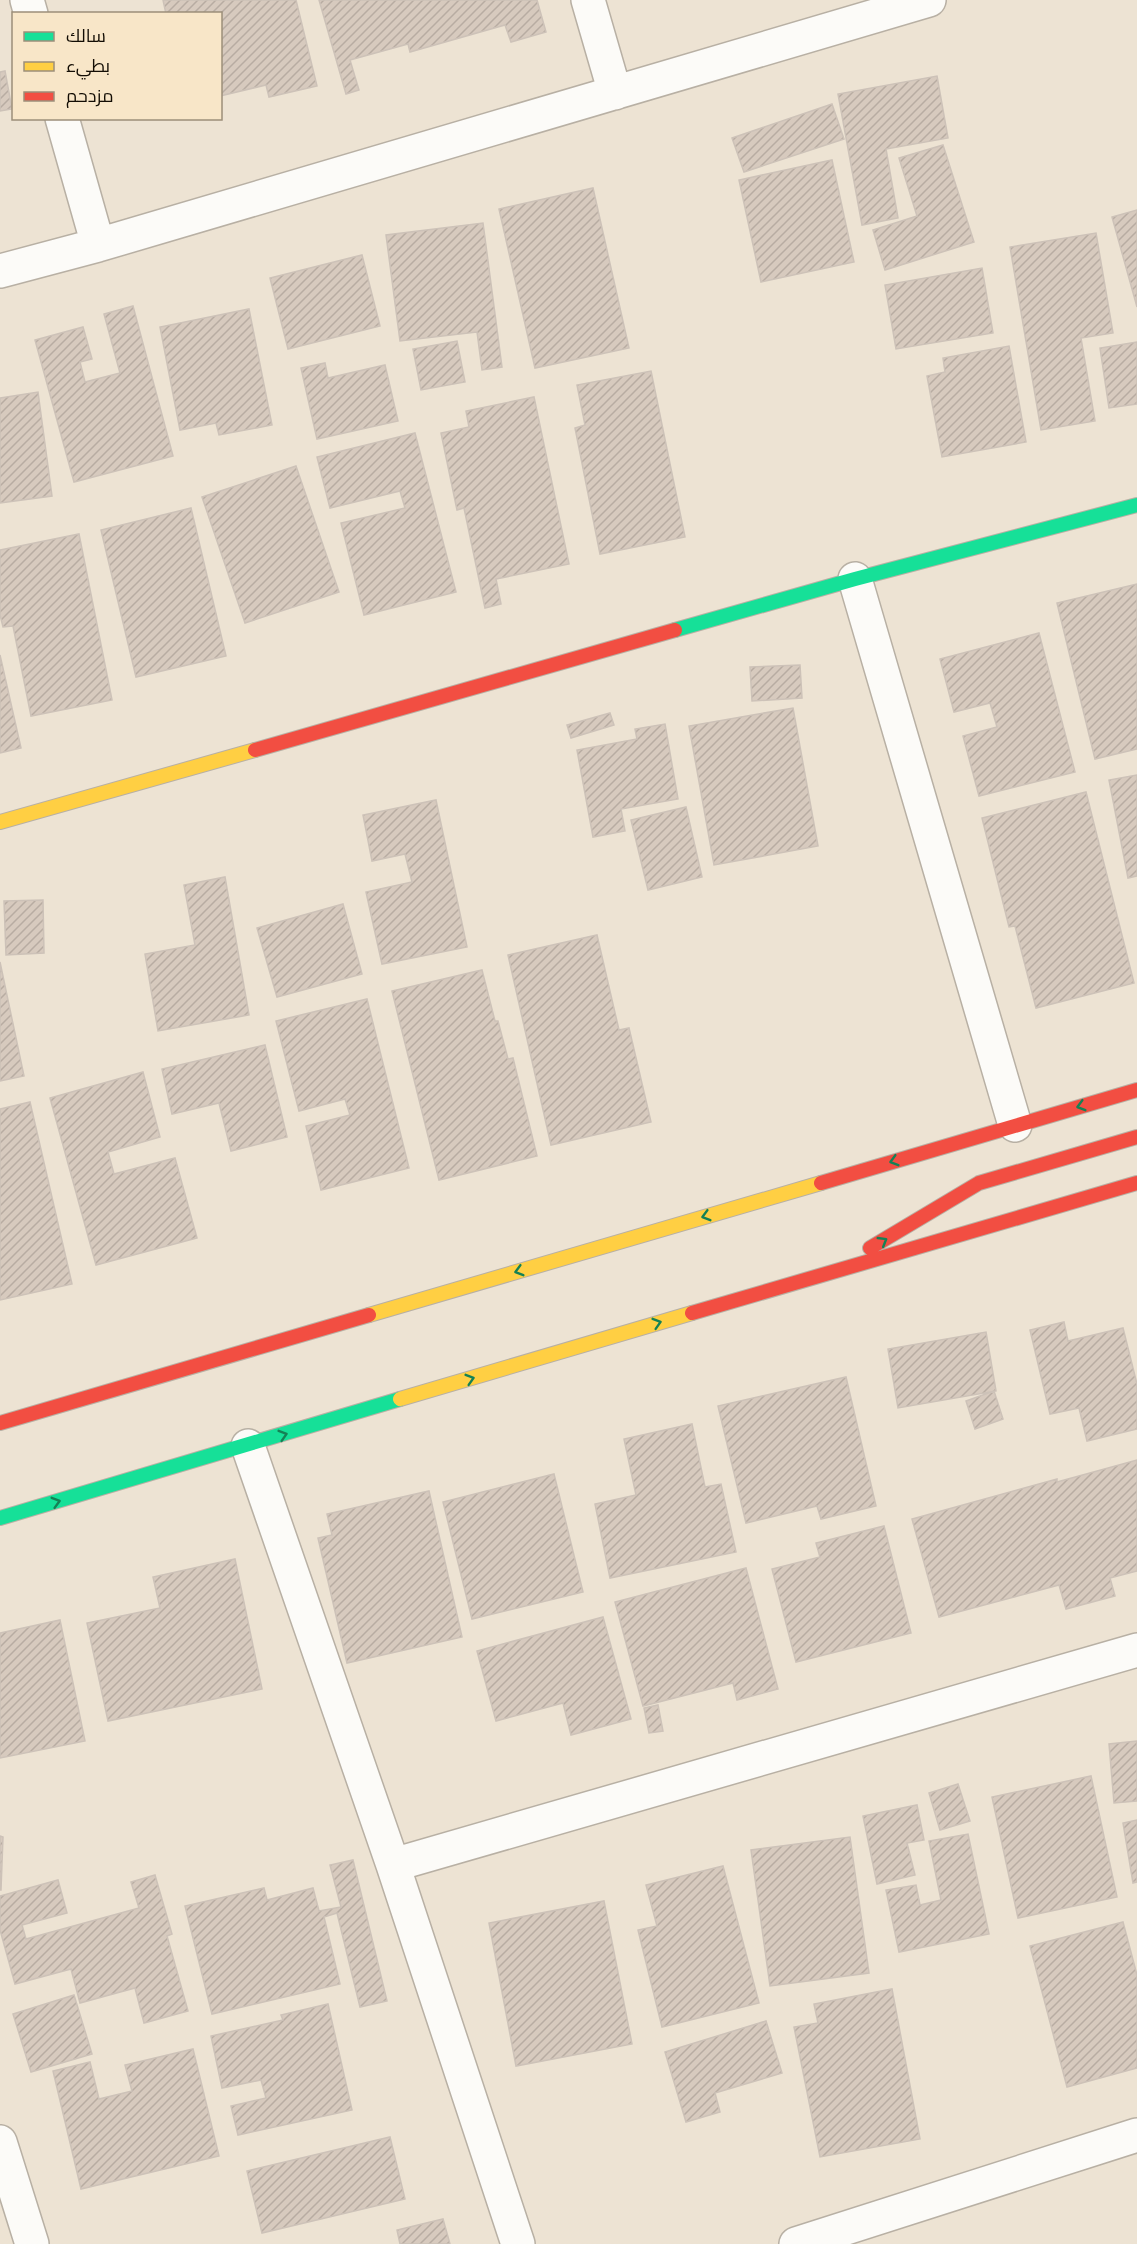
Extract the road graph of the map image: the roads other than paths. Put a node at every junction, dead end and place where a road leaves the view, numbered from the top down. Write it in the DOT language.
graph roads {
  1 [pos="588,0"];
  2 [pos="929,0"];
  3 [pos="615,93"];
  4 [pos="63,120"];
  5 [pos="99,245"];
  6 [pos="0,271"];
  7 [pos="1137,505"];
  8 [pos="855,579"];
  9 [pos="0,822"];
  10 [pos="1137,1090"];
  11 [pos="1015,1125"];
  12 [pos="1137,1137"];
  13 [pos="1137,1184"];
  14 [pos="832,1271"];
  15 [pos="0,1423"];
  16 [pos="248,1446"];
  17 [pos="0,1518"];
  18 [pos="1137,1650"];
  19 [pos="393,1865"];
  20 [pos="1137,2135"];
  21 [pos="0,2142"];
  22 [pos="32,2244"];
  23 [pos="518,2244"];
  24 [pos="796,2244"];
  1 -- 3 [label="street"];
  2 -- 3 [label="street"];
  3 -- 5 [label="street"];
  4 -- 5 [label="street"];
  5 -- 6 [label="street"];
  7 -- 8 [label="street"];
  8 -- 9 [label="street"];
  8 -- 11 [label="street"];
  10 -- 11 [label="street, one-way"];
  11 -- 15 [label="street, one-way"];
  14 -- 12 [label="street, one-way"];
  13 -- 14 [label="street"];
  16 -- 14 [label="street, one-way"];
  17 -- 16 [label="street, one-way"];
  16 -- 19 [label="street"];
  18 -- 19 [label="street"];
  19 -- 23 [label="street"];
  20 -- 24 [label="street"];
  21 -- 22 [label="street"];
}
